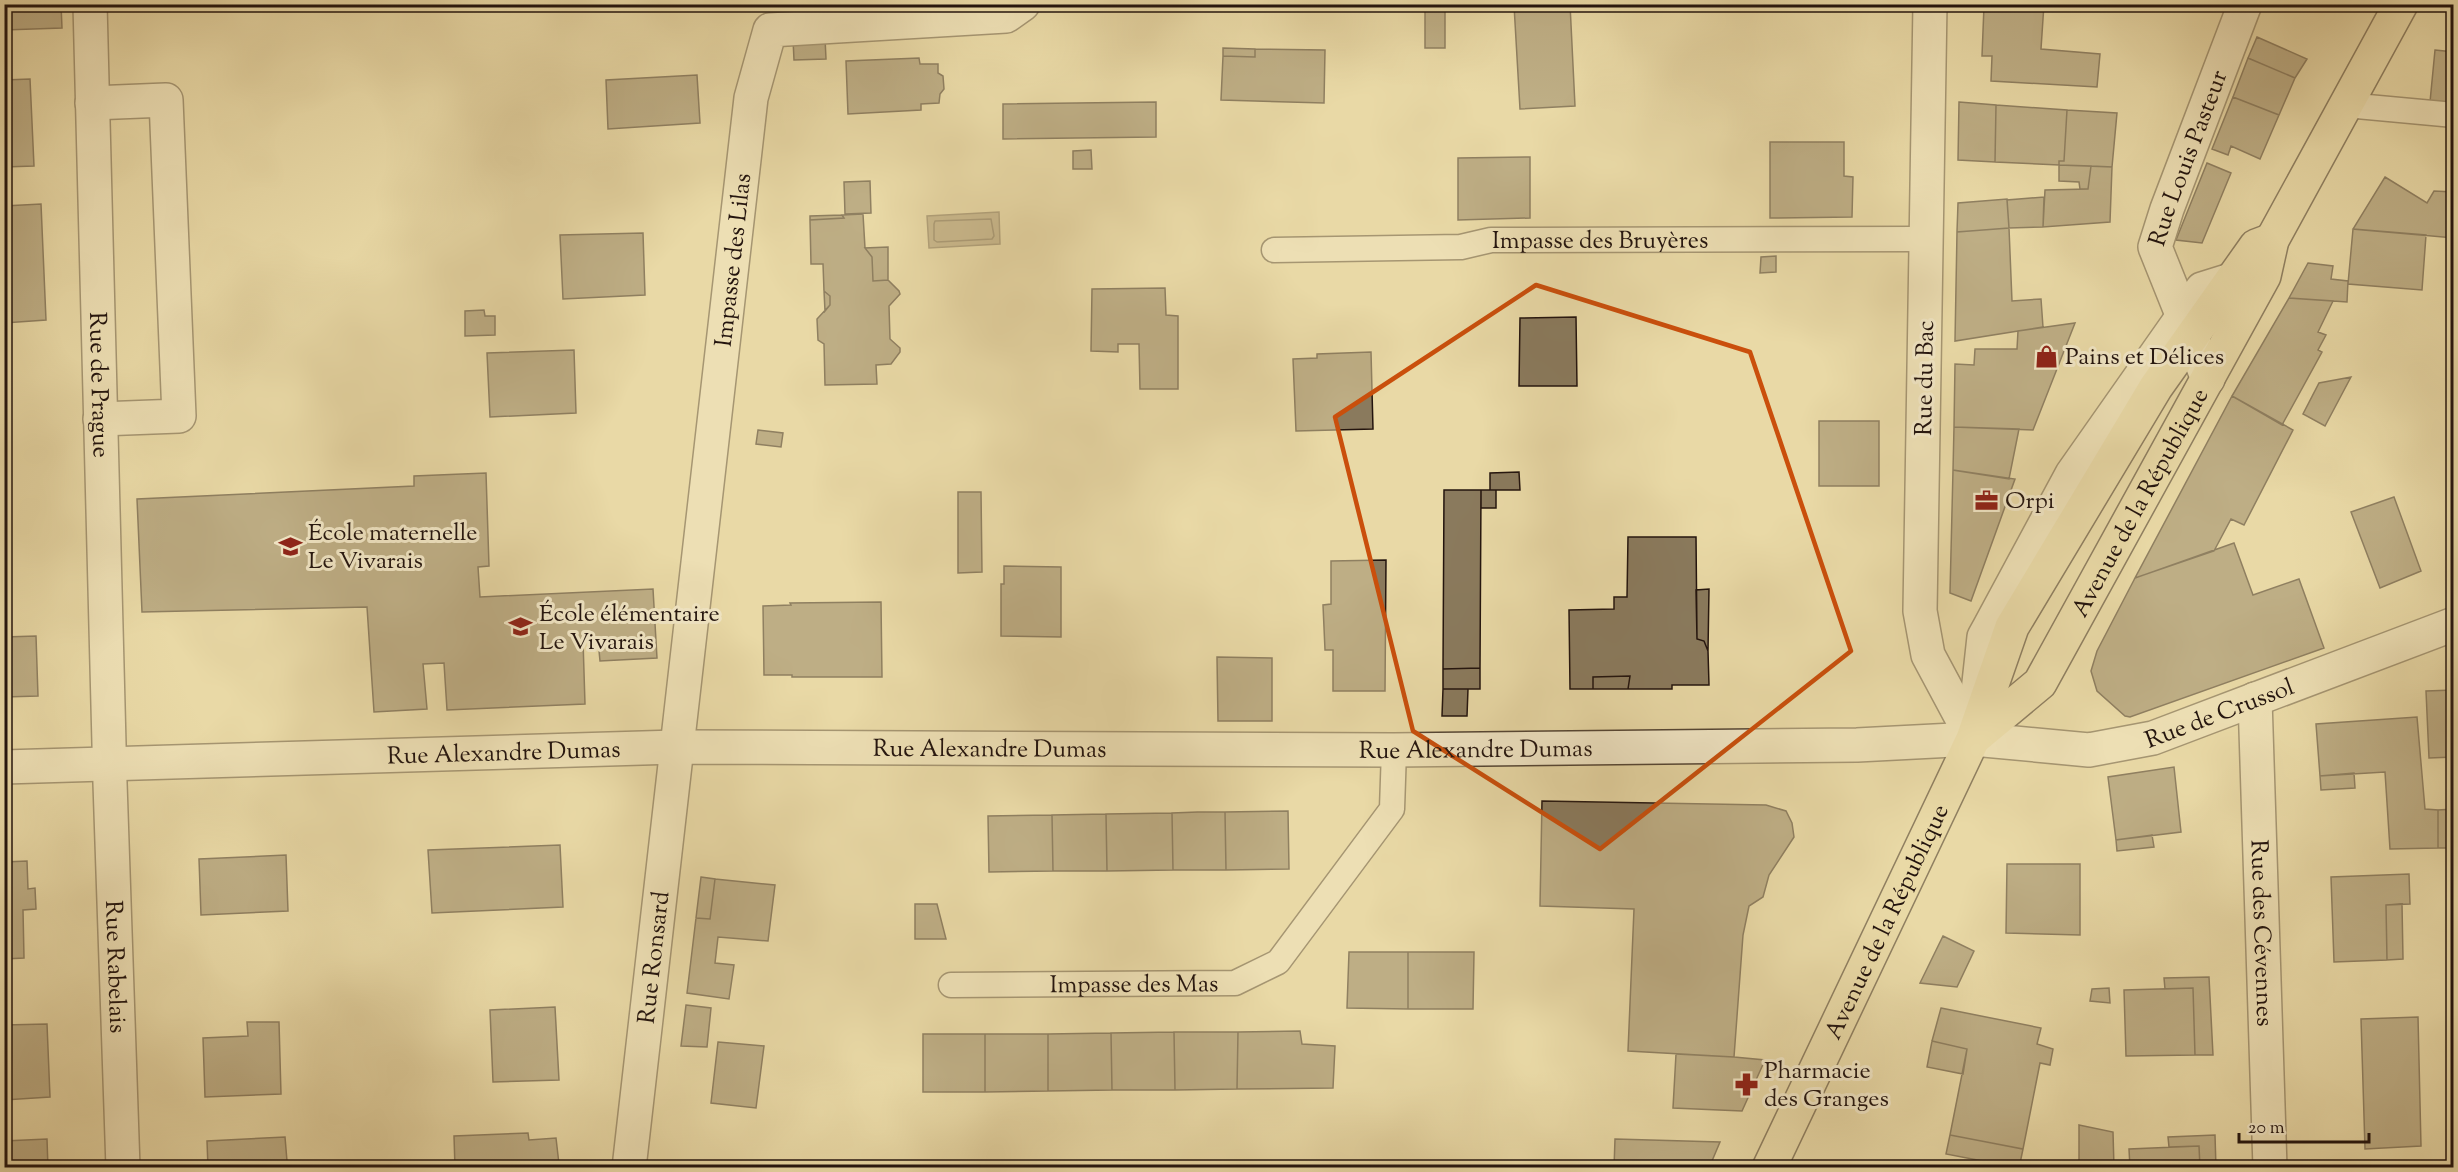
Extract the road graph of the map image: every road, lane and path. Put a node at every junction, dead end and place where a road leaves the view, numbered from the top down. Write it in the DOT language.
graph roads {
  1 [pos="90,4"];
  2 [pos="1023,4"];
  3 [pos="1930,4"];
  4 [pos="2245,4"];
  5 [pos="2401,4"];
  6 [pos="92,103"];
  7 [pos="2346,105"];
  8 [pos="2454,115"];
  9 [pos="1926,239"];
  10 [pos="2272,240"];
  11 [pos="1274,250"];
  12 [pos="2187,327"];
  13 [pos="2208,379"];
  14 [pos="100,419"];
  15 [pos="2454,624"];
  16 [pos="2255,699"];
  17 [pos="1973,739"];
  18 [pos="676,747"];
  19 [pos="1394,750"];
  20 [pos="110,765"];
  21 [pos="4,767"];
  22 [pos="951,985"];
  23 [pos="123,1167"];
  24 [pos="630,1167"];
  25 [pos="1769,1167"];
  26 [pos="2270,1167"];
  1 -- 6 [label="street, Rue de Prague"];
  2 -- 18 [label="street, Impasse des Lilas"];
  3 -- 9 [label="street, Rue du Bac"];
  4 -- 12 [label="street, Rue Louis Pasteur"];
  5 -- 7 [label="main road, Avenue de la République"];
  6 -- 14 [label="street, Rue de Prague"];
  6 -- 14 [label="street"];
  7 -- 8 [label="lane"];
  7 -- 10 [label="main road, Avenue de la République"];
  9 -- 11 [label="lane, Impasse des Bruyères"];
  9 -- 17 [label="street, Rue du Bac"];
  10 -- 12 [label="main road, Avenue de la République"];
  10 -- 13 [label="main road, Avenue de la République"];
  12 -- 13 [label="street, Rue Louis Pasteur"];
  12 -- 17 [label="main road, Avenue de la République"];
  13 -- 17 [label="main road, Avenue de la République"];
  14 -- 20 [label="street, Rue de Prague"];
  15 -- 16 [label="street, Rue de Crussol"];
  16 -- 17 [label="street, Rue de Crussol"];
  16 -- 26 [label="street, Rue des Cévennes"];
  17 -- 19 [label="street, Rue Alexandre Dumas"];
  17 -- 25 [label="main road, Avenue de la République"];
  18 -- 19 [label="street, Rue Alexandre Dumas"];
  18 -- 20 [label="street, Rue Alexandre Dumas"];
  18 -- 24 [label="street, Rue Ronsard"];
  19 -- 22 [label="lane, Impasse des Mas"];
  20 -- 21 [label="street, Rue Alexandre Dumas"];
  20 -- 23 [label="street, Rue Rabelais"];
}
